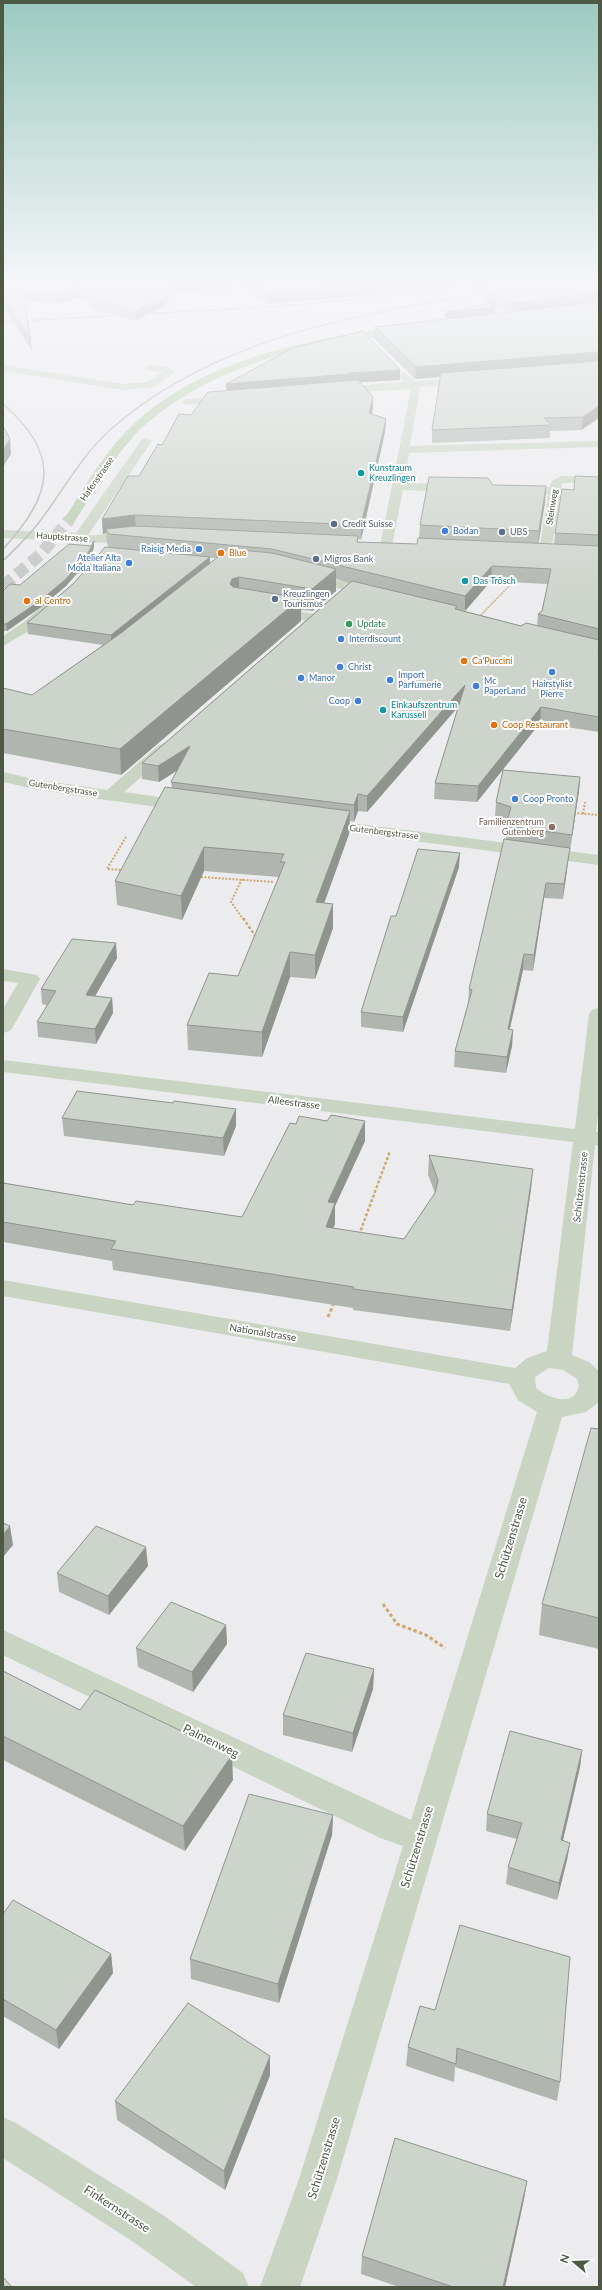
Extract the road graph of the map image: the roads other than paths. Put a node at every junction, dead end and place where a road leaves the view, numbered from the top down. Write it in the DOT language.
graph roads {
  1 [pos="189,391"];
  2 [pos="415,391"];
  3 [pos="239,398"];
  4 [pos="187,402"];
  5 [pos="146,441"];
  6 [pos="599,444"];
  7 [pos="404,450"];
  8 [pos="599,480"];
  9 [pos="398,486"];
  10 [pos="469,488"];
  11 [pos="500,490"];
  12 [pos="554,492"];
  13 [pos="70,519"];
  14 [pos="3,534"];
  15 [pos="150,535"];
  16 [pos="80,537"];
  17 [pos="96,540"];
  18 [pos="370,545"];
  19 [pos="386,546"];
  20 [pos="401,546"];
  21 [pos="522,551"];
  22 [pos="545,552"];
  23 [pos="101,553"];
  24 [pos="561,553"];
  25 [pos="292,574"];
  26 [pos="350,587"];
  27 [pos="387,596"];
  28 [pos="338,598"];
  29 [pos="59,599"];
  30 [pos="254,608"];
  31 [pos="326,608"];
  32 [pos="315,618"];
  33 [pos="303,628"];
  34 [pos="3,642"];
  35 [pos="176,738"];
  36 [pos="3,777"];
  37 [pos="110,796"];
  38 [pos="203,808"];
  39 [pos="301,821"];
  40 [pos="599,860"];
  41 [pos="3,975"];
  42 [pos="599,1014"];
  43 [pos="3,1027"];
  44 [pos="3,1066"];
  45 [pos="592,1139"];
  46 [pos="3,1288"];
  47 [pos="559,1359"];
  48 [pos="522,1378"];
  49 [pos="596,1390"];
  50 [pos="552,1407"];
  51 [pos="3,1642"];
  52 [pos="420,1837"];
  53 [pos="3,2136"];
  54 [pos="229,2287"];
  55 [pos="280,2287"];
  1 -- 13 [label="main road, Hafenstrasse"];
  2 -- 7 [label="street"];
  3 -- 4 [label="street"];
  5 -- 16 [label="street, Hafenstrasse"];
  6 -- 7 [label="street"];
  7 -- 9 [label="street"];
  8 -- 12 [label="street, Steinweg"];
  9 -- 10 [label="street"];
  9 -- 19 [label="street"];
  11 -- 12 [label="street"];
  12 -- 22 [label="street, Steinweg"];
  14 -- 16 [label="street, Hauptstrasse"];
  15 -- 17 [label="street, Hauptstrasse"];
  16 -- 17 [label="street, Hauptstrasse"];
  17 -- 23 [label="street"];
  18 -- 19 [label="street"];
  19 -- 20 [label="street"];
  21 -- 22 [label="street"];
  22 -- 24 [label="street"];
  25 -- 26 [label="street"];
  26 -- 27 [label="street"];
  26 -- 28 [label="street"];
  29 -- 34 [label="street"];
  30 -- 32 [label="street"];
  31 -- 32 [label="street"];
  32 -- 33 [label="street"];
  35 -- 37 [label="street"];
  36 -- 37 [label="street, Gutenbergstrasse"];
  37 -- 38 [label="street, Gutenbergstrasse"];
  39 -- 40 [label="street, Gutenbergstrasse"];
  41 -- 43 [label="street"];
  42 -- 45 [label="street, Schützenstrasse"];
  44 -- 45 [label="street, Alleestrasse"];
  45 -- 47 [label="street, Schützenstrasse"];
  46 -- 48 [label="street, Nationalstrasse"];
  47 -- 48 [label="street"];
  47 -- 49 [label="street"];
  48 -- 50 [label="street"];
  49 -- 50 [label="street"];
  50 -- 52 [label="street, Schützenstrasse"];
  51 -- 52 [label="street, Palmenweg"];
  52 -- 55 [label="street, Schützenstrasse"];
  53 -- 54 [label="street, Finkernstrasse"];
}
